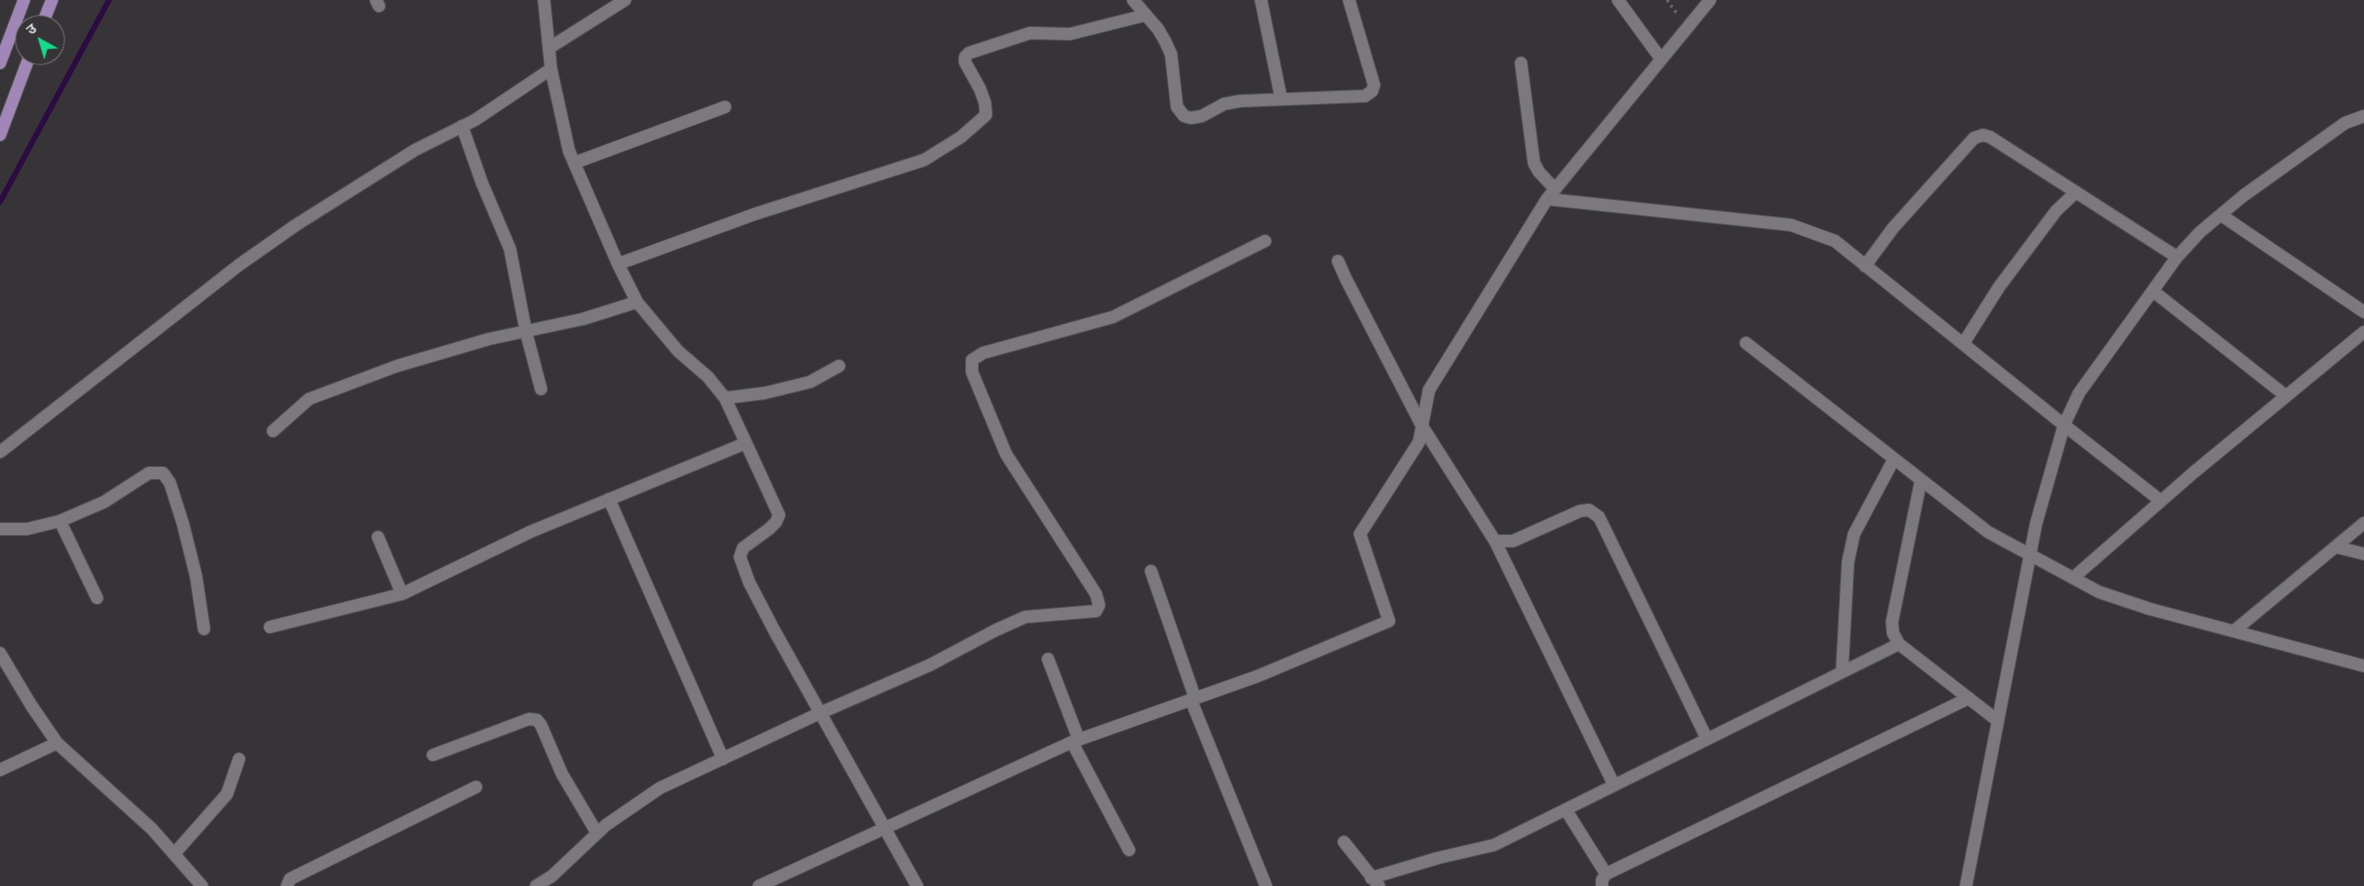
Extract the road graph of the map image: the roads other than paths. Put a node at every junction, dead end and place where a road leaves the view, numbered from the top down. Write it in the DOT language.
graph roads {
  1 [pos="24,0"];
  2 [pos="52,0"];
  3 [pos="544,0"];
  4 [pos="625,0"];
  5 [pos="1133,0"];
  6 [pos="1261,0"];
  7 [pos="1349,0"];
  8 [pos="1618,0"];
  9 [pos="1710,0"];
  10 [pos="46,15"];
  11 [pos="1146,15"];
  12 [pos="549,48"];
  13 [pos="1661,59"];
  14 [pos="0,63"];
  15 [pos="1521,63"];
  16 [pos="26,65"];
  17 [pos="551,69"];
  18 [pos="1281,98"];
  19 [pos="725,107"];
  20 [pos="2364,116"];
  21 [pos="462,126"];
  22 [pos="0,136"];
  23 [pos="574,163"];
  24 [pos="2076,192"];
  25 [pos="1551,194"];
  26 [pos="2222,215"];
  27 [pos="1266,241"];
  28 [pos="2177,257"];
  29 [pos="1338,261"];
  30 [pos="618,264"];
  31 [pos="1866,266"];
  32 [pos="2153,291"];
  33 [pos="637,302"];
  34 [pos="2364,312"];
  35 [pos="526,332"];
  36 [pos="2364,332"];
  37 [pos="1746,343"];
  38 [pos="1963,344"];
  39 [pos="839,366"];
  40 [pos="541,389"];
  41 [pos="2286,396"];
  42 [pos="725,398"];
  43 [pos="2064,425"];
  44 [pos="1422,426"];
  45 [pos="273,431"];
  46 [pos="746,443"];
  47 [pos="0,452"];
  48 [pos="1894,458"];
  49 [pos="1921,480"];
  50 [pos="609,500"];
  51 [pos="2161,501"];
  52 [pos="60,520"];
  53 [pos="2364,523"];
  54 [pos="0,529"];
  55 [pos="378,537"];
  56 [pos="1495,541"];
  57 [pos="2336,547"];
  58 [pos="2364,554"];
  59 [pos="2030,555"];
  60 [pos="1151,571"];
  61 [pos="2073,578"];
  62 [pos="402,594"];
  63 [pos="97,598"];
  64 [pos="270,626"];
  65 [pos="204,629"];
  66 [pos="2234,631"];
  67 [pos="1899,644"];
  68 [pos="0,653"];
  69 [pos="1048,659"];
  70 [pos="2364,666"];
  71 [pos="1842,672"];
  72 [pos="1969,698"];
  73 [pos="1193,699"];
  74 [pos="820,713"];
  75 [pos="1998,721"];
  76 [pos="1707,739"];
  77 [pos="1076,741"];
  78 [pos="57,743"];
  79 [pos="433,755"];
  80 [pos="239,759"];
  81 [pos="723,759"];
  82 [pos="0,770"];
  83 [pos="1614,786"];
  84 [pos="476,787"];
  85 [pos="1566,810"];
  86 [pos="885,828"];
  87 [pos="596,834"];
  88 [pos="1344,842"];
  89 [pos="1129,850"];
  90 [pos="174,854"];
  91 [pos="1604,880"];
  92 [pos="1375,882"];
  93 [pos="202,886"];
  94 [pos="287,886"];
  95 [pos="536,886"];
  96 [pos="759,886"];
  97 [pos="917,886"];
  98 [pos="1266,886"];
  99 [pos="1966,886"];
  1 -- 14 [label="main road"];
  2 -- 10 [label="main road"];
  3 -- 12 [label="street"];
  4 -- 12 [label="street"];
  5 -- 11 [label="street"];
  6 -- 18 [label="street"];
  7 -- 18 [label="street"];
  8 -- 13 [label="street"];
  9 -- 13 [label="street"];
  11 -- 18 [label="street"];
  11 -- 30 [label="street"];
  12 -- 17 [label="street"];
  13 -- 25 [label="street"];
  15 -- 25 [label="street"];
  16 -- 22 [label="main road"];
  17 -- 21 [label="street"];
  17 -- 23 [label="street"];
  19 -- 23 [label="street"];
  20 -- 26 [label="street"];
  21 -- 35 [label="street"];
  21 -- 47 [label="street"];
  23 -- 30 [label="street"];
  24 -- 28 [label="street"];
  24 -- 31 [label="street"];
  24 -- 38 [label="street"];
  25 -- 31 [label="street"];
  25 -- 44 [label="street"];
  26 -- 28 [label="street"];
  26 -- 34 [label="street"];
  27 -- 74 [label="street"];
  28 -- 32 [label="street"];
  29 -- 44 [label="street"];
  30 -- 33 [label="street"];
  31 -- 38 [label="street"];
  32 -- 41 [label="street"];
  32 -- 43 [label="street"];
  33 -- 35 [label="street"];
  33 -- 42 [label="street"];
  35 -- 40 [label="street"];
  35 -- 45 [label="street"];
  36 -- 41 [label="street"];
  37 -- 48 [label="street"];
  38 -- 43 [label="street"];
  39 -- 42 [label="street"];
  41 -- 51 [label="street"];
  42 -- 46 [label="street"];
  43 -- 51 [label="street"];
  43 -- 59 [label="street"];
  44 -- 56 [label="street"];
  44 -- 73 [label="street"];
  46 -- 50 [label="street"];
  46 -- 74 [label="street"];
  48 -- 49 [label="street"];
  48 -- 71 [label="street"];
  49 -- 59 [label="street"];
  49 -- 67 [label="street"];
  50 -- 62 [label="street"];
  50 -- 81 [label="street"];
  51 -- 61 [label="street"];
  52 -- 54 [label="street"];
  52 -- 63 [label="street"];
  52 -- 65 [label="street"];
  53 -- 57 [label="street"];
  55 -- 62 [label="street"];
  56 -- 76 [label="street"];
  56 -- 83 [label="street"];
  57 -- 58 [label="street"];
  57 -- 66 [label="street"];
  59 -- 61 [label="street"];
  59 -- 75 [label="street"];
  60 -- 73 [label="street"];
  61 -- 66 [label="street"];
  62 -- 64 [label="street"];
  66 -- 70 [label="street"];
  67 -- 71 [label="street"];
  67 -- 72 [label="street"];
  68 -- 78 [label="street"];
  69 -- 77 [label="street"];
  71 -- 76 [label="street"];
  72 -- 75 [label="street"];
  72 -- 91 [label="street"];
  73 -- 77 [label="street"];
  73 -- 98 [label="street"];
  74 -- 81 [label="street"];
  74 -- 86 [label="street"];
  75 -- 99 [label="street"];
  76 -- 83 [label="street"];
  77 -- 86 [label="street"];
  77 -- 89 [label="street"];
  78 -- 82 [label="street"];
  78 -- 90 [label="street"];
  79 -- 87 [label="street"];
  80 -- 90 [label="street"];
  81 -- 87 [label="street"];
  83 -- 85 [label="street"];
  84 -- 94 [label="street"];
  85 -- 91 [label="street"];
  85 -- 92 [label="street"];
  86 -- 96 [label="street"];
  86 -- 97 [label="street"];
  87 -- 95 [label="street"];
  88 -- 92 [label="street"];
  90 -- 93 [label="street"];
}
